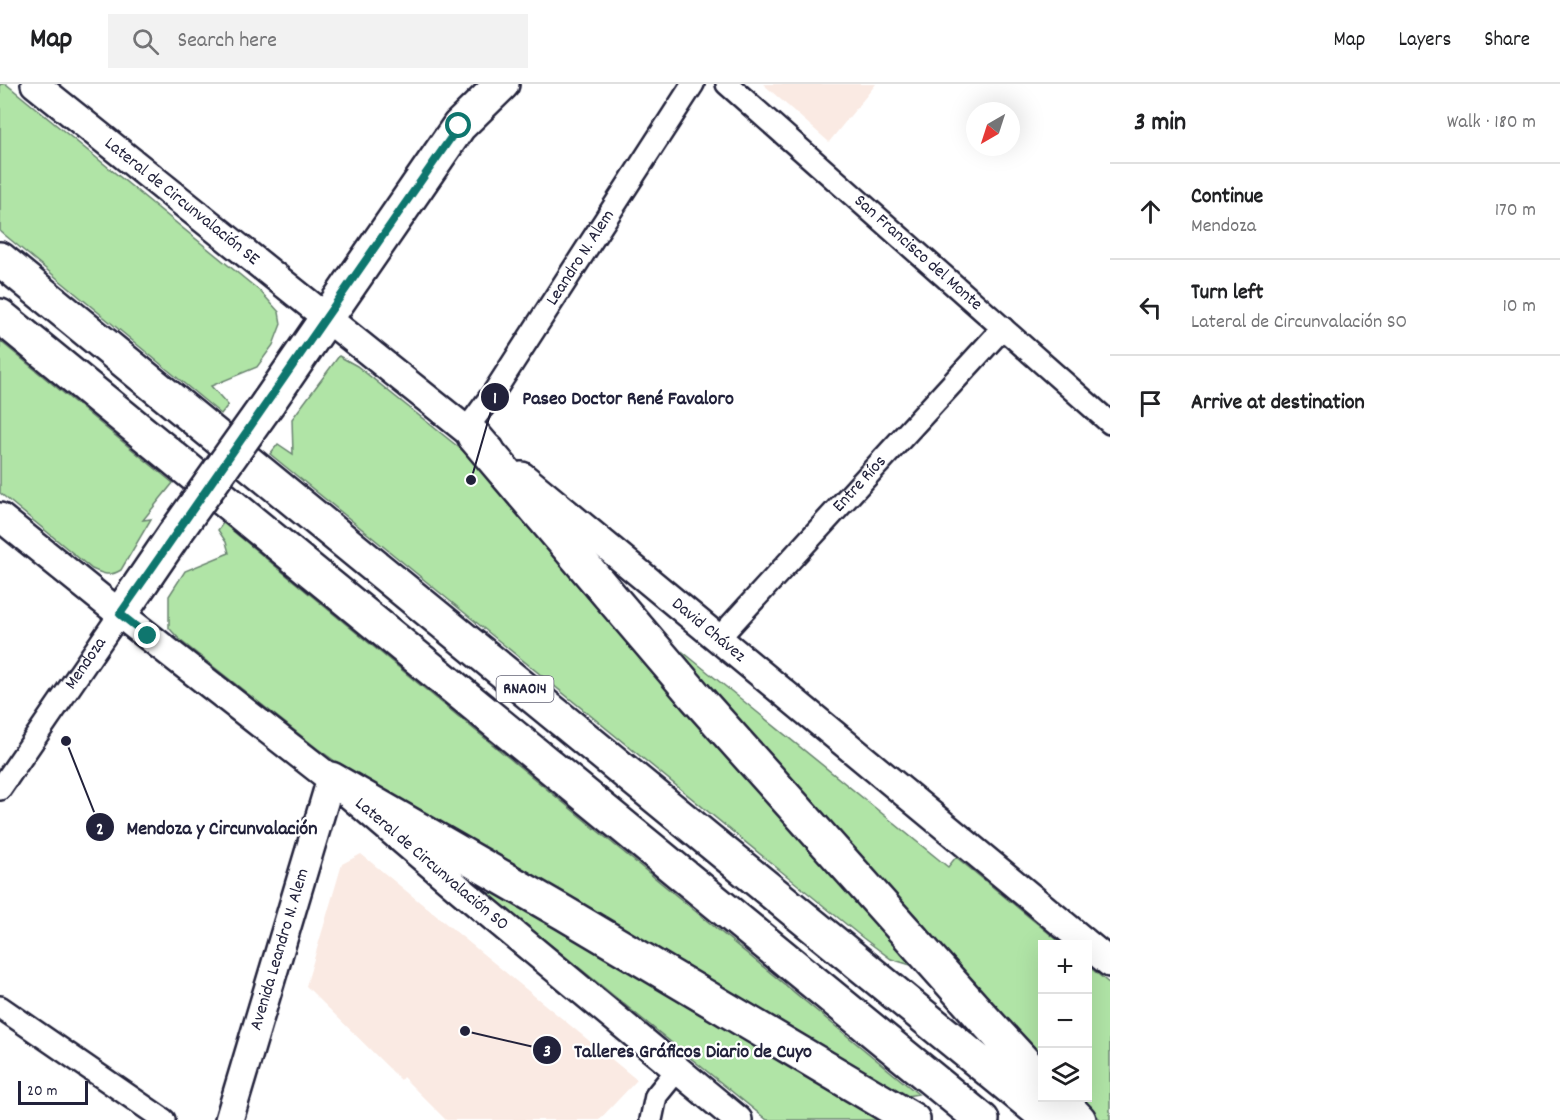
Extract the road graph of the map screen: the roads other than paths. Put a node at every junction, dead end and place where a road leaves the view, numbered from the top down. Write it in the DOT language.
graph roads {
  1 [pos="34,84"];
  2 [pos="474,84"];
  3 [pos="502,84"];
  4 [pos="693,84"];
  5 [pos="727,84"];
  6 [pos="459,126"];
  7 [pos="0,259"];
  8 [pos="0,316"];
  9 [pos="327,318"];
  10 [pos="1003,328"];
  11 [pos="1110,423"];
  12 [pos="470,433"];
  13 [pos="0,517"];
  14 [pos="120,614"];
  15 [pos="718,639"];
  16 [pos="331,779"];
  17 [pos="0,789"];
  18 [pos="1110,963"];
  19 [pos="0,1007"];
  20 [pos="677,1070"];
  21 [pos="1038,1078"];
  22 [pos="1062,1102"];
  23 [pos="164,1120"];
  24 [pos="229,1120"];
  25 [pos="651,1120"];
  26 [pos="738,1120"];
  27 [pos="913,1120"];
  28 [pos="982,1120"];
  29 [pos="1050,1120"];
  30 [pos="1079,1120"];
  1 -- 9 [label="street, Lateral de Circunvalación SE"];
  2 -- 6 [label="main road, Mendoza"];
  3 -- 6 [label="main road, Mendoza"];
  4 -- 12 [label="street, Leandro N. Alem"];
  5 -- 10 [label="street, San Francisco del Monte"];
  6 -- 9 [label="main road, Mendoza"];
  7 -- 29 [label="main road, RNA014"];
  8 -- 28 [label="main road, RNA014"];
  9 -- 12 [label="street, David Chávez"];
  9 -- 14 [label="main road, Mendoza, bridge"];
  10 -- 11 [label="street, San Francisco del Monte"];
  10 -- 15 [label="street, Entre Ríos"];
  12 -- 15 [label="street, David Chávez"];
  12 -- 21 [label="main road"];
  13 -- 14 [label="street"];
  14 -- 16 [label="street, Lateral de Circunvalación SO"];
  14 -- 17 [label="street, Mendoza"];
  15 -- 18 [label="street, David Chávez"];
  16 -- 20 [label="street, Lateral de Circunvalación SO"];
  16 -- 24 [label="street, Avenida Leandro N. Alem"];
  16 -- 27 [label="main road"];
  19 -- 23 [label="street"];
  20 -- 25 [label="street"];
  20 -- 26 [label="street, Lateral de Circunvalación SO"];
  22 -- 30 [label="main road"];
}
